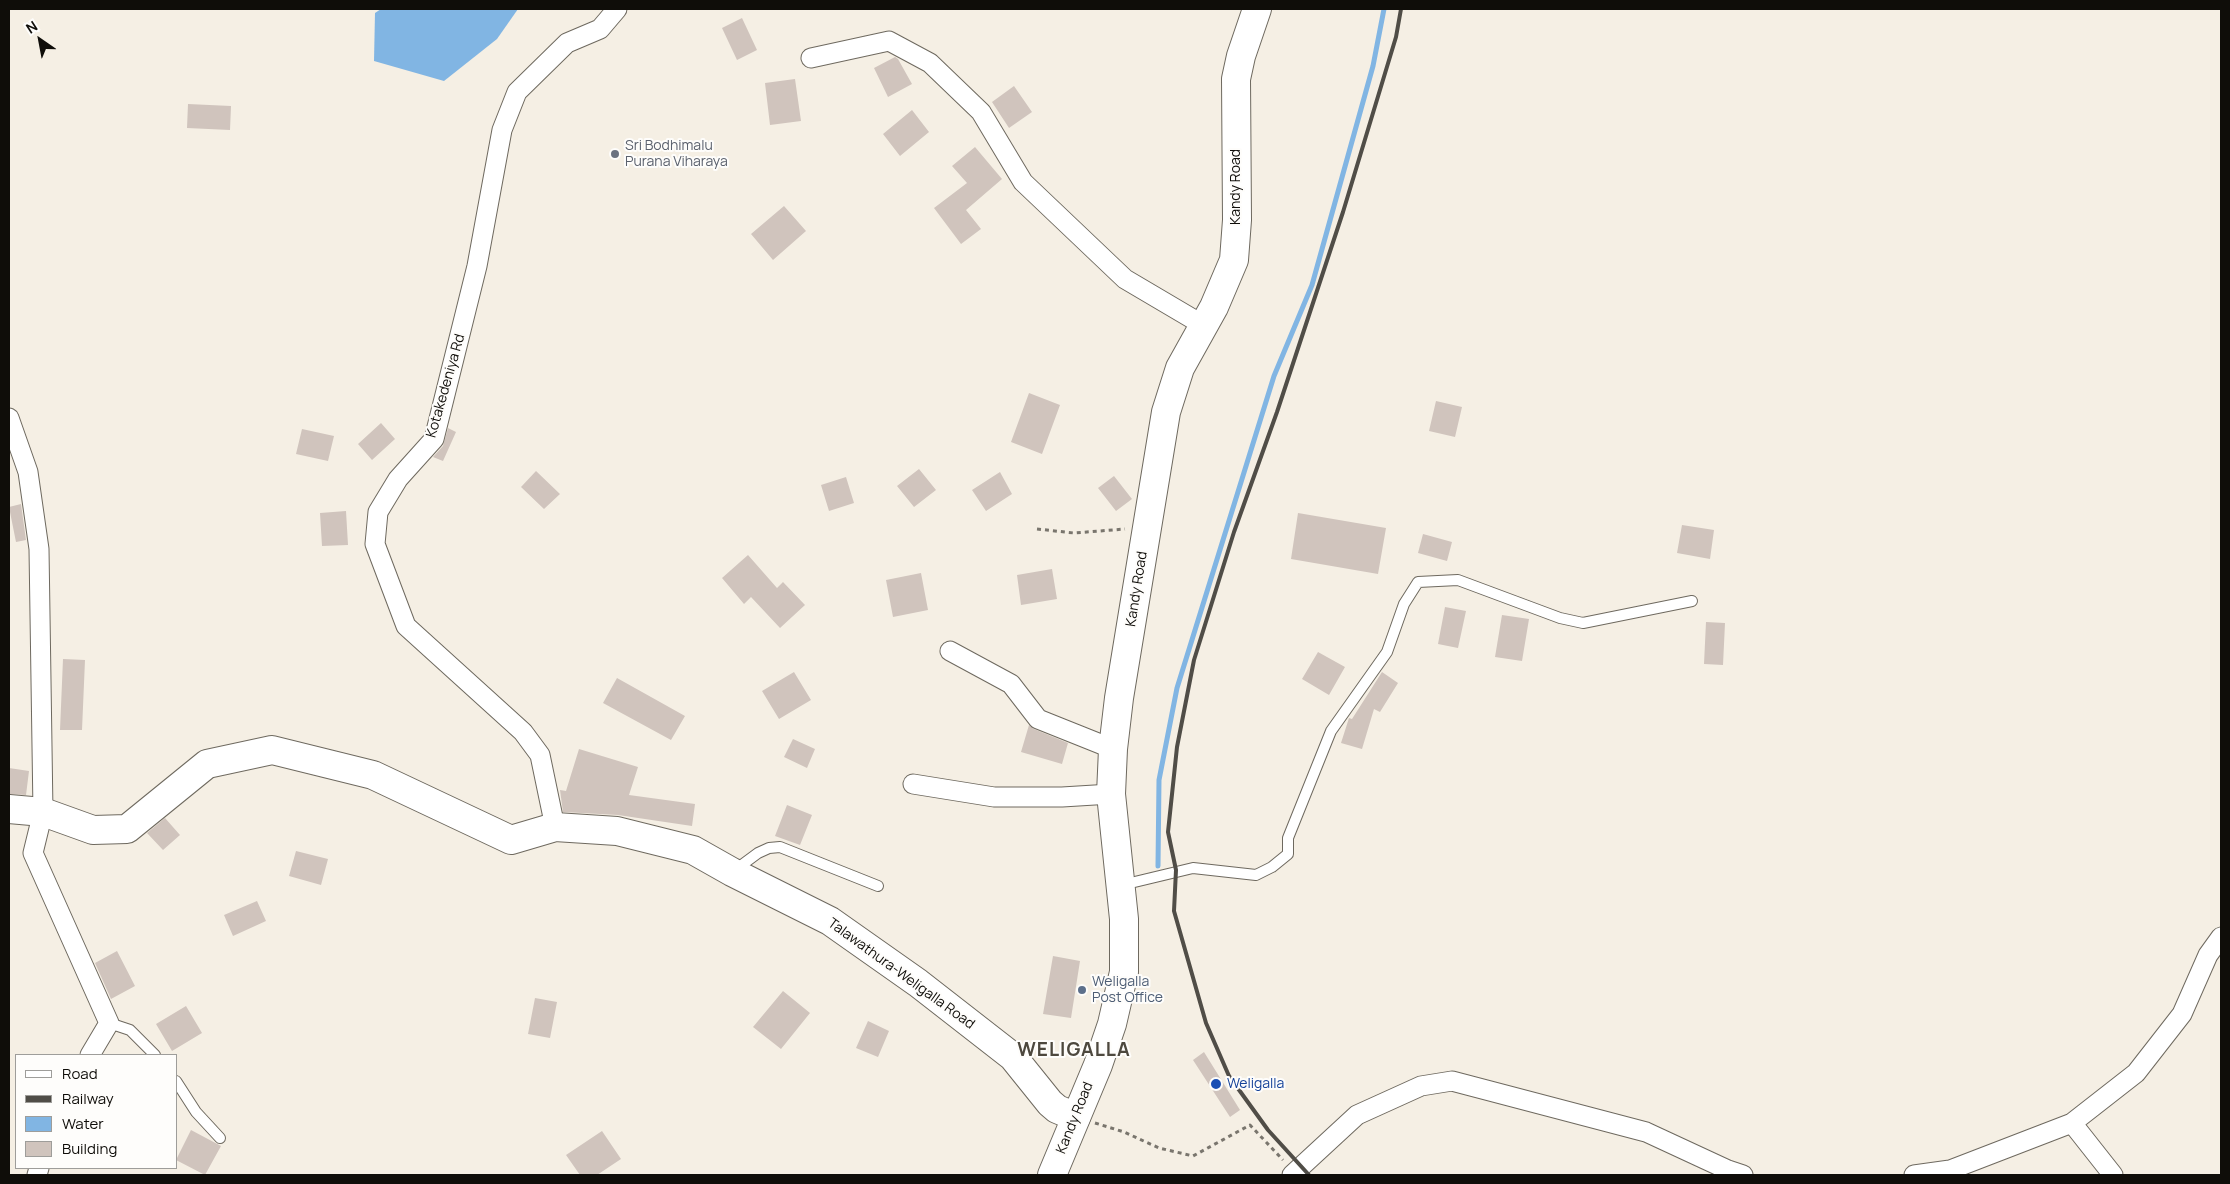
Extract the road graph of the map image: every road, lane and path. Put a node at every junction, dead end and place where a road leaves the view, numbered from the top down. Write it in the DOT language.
graph roads {
  1 [pos="618,9"];
  2 [pos="1257,9"];
  3 [pos="811,58"];
  4 [pos="1203,325"];
  5 [pos="9,418"];
  6 [pos="1037,529"];
  7 [pos="1146,530"];
  8 [pos="1692,601"];
  9 [pos="950,651"];
  10 [pos="1113,749"];
  11 [pos="913,784"];
  12 [pos="1111,794"];
  13 [pos="9,810"];
  14 [pos="43,812"];
  15 [pos="555,827"];
  16 [pos="732,872"];
  17 [pos="1121,885"];
  18 [pos="878,886"];
  19 [pos="2221,937"];
  20 [pos="109,1023"];
  21 [pos="91,1054"];
  22 [pos="154,1054"];
  23 [pos="178,1085"];
  24 [pos="1076,1117"];
  25 [pos="2072,1123"];
  26 [pos="220,1138"];
  27 [pos="1294,1174"];
  28 [pos="1052,1175"];
  29 [pos="1743,1175"];
  30 [pos="1914,1175"];
  31 [pos="2113,1175"];
  1 -- 15 [label="street, Kotakedeniya Rd"];
  2 -- 4 [label="main road, Kandy Road"];
  3 -- 4 [label="street"];
  4 -- 7 [label="main road, Kandy Road"];
  5 -- 14 [label="street"];
  6 -- 7 [label="path"];
  7 -- 10 [label="main road, Kandy Road"];
  8 -- 17 [label="lane"];
  9 -- 10 [label="street"];
  10 -- 12 [label="main road, Kandy Road"];
  11 -- 12 [label="street"];
  12 -- 17 [label="main road, Kandy Road"];
  13 -- 14 [label="main road, Talawathura-Weligalla Road"];
  14 -- 15 [label="main road, Talawathura-Weligalla Road"];
  14 -- 20 [label="street"];
  15 -- 16 [label="main road, Talawathura-Weligalla Road"];
  16 -- 18 [label="lane"];
  16 -- 24 [label="main road, Talawathura-Weligalla Road"];
  17 -- 24 [label="main road, Kandy Road"];
  19 -- 25 [label="street"];
  20 -- 21 [label="street"];
  20 -- 22 [label="lane"];
  23 -- 26 [label="lane"];
  24 -- 27 [label="path"];
  24 -- 28 [label="main road, Kandy Road"];
  25 -- 30 [label="street"];
  25 -- 31 [label="street"];
  27 -- 29 [label="street"];
}
